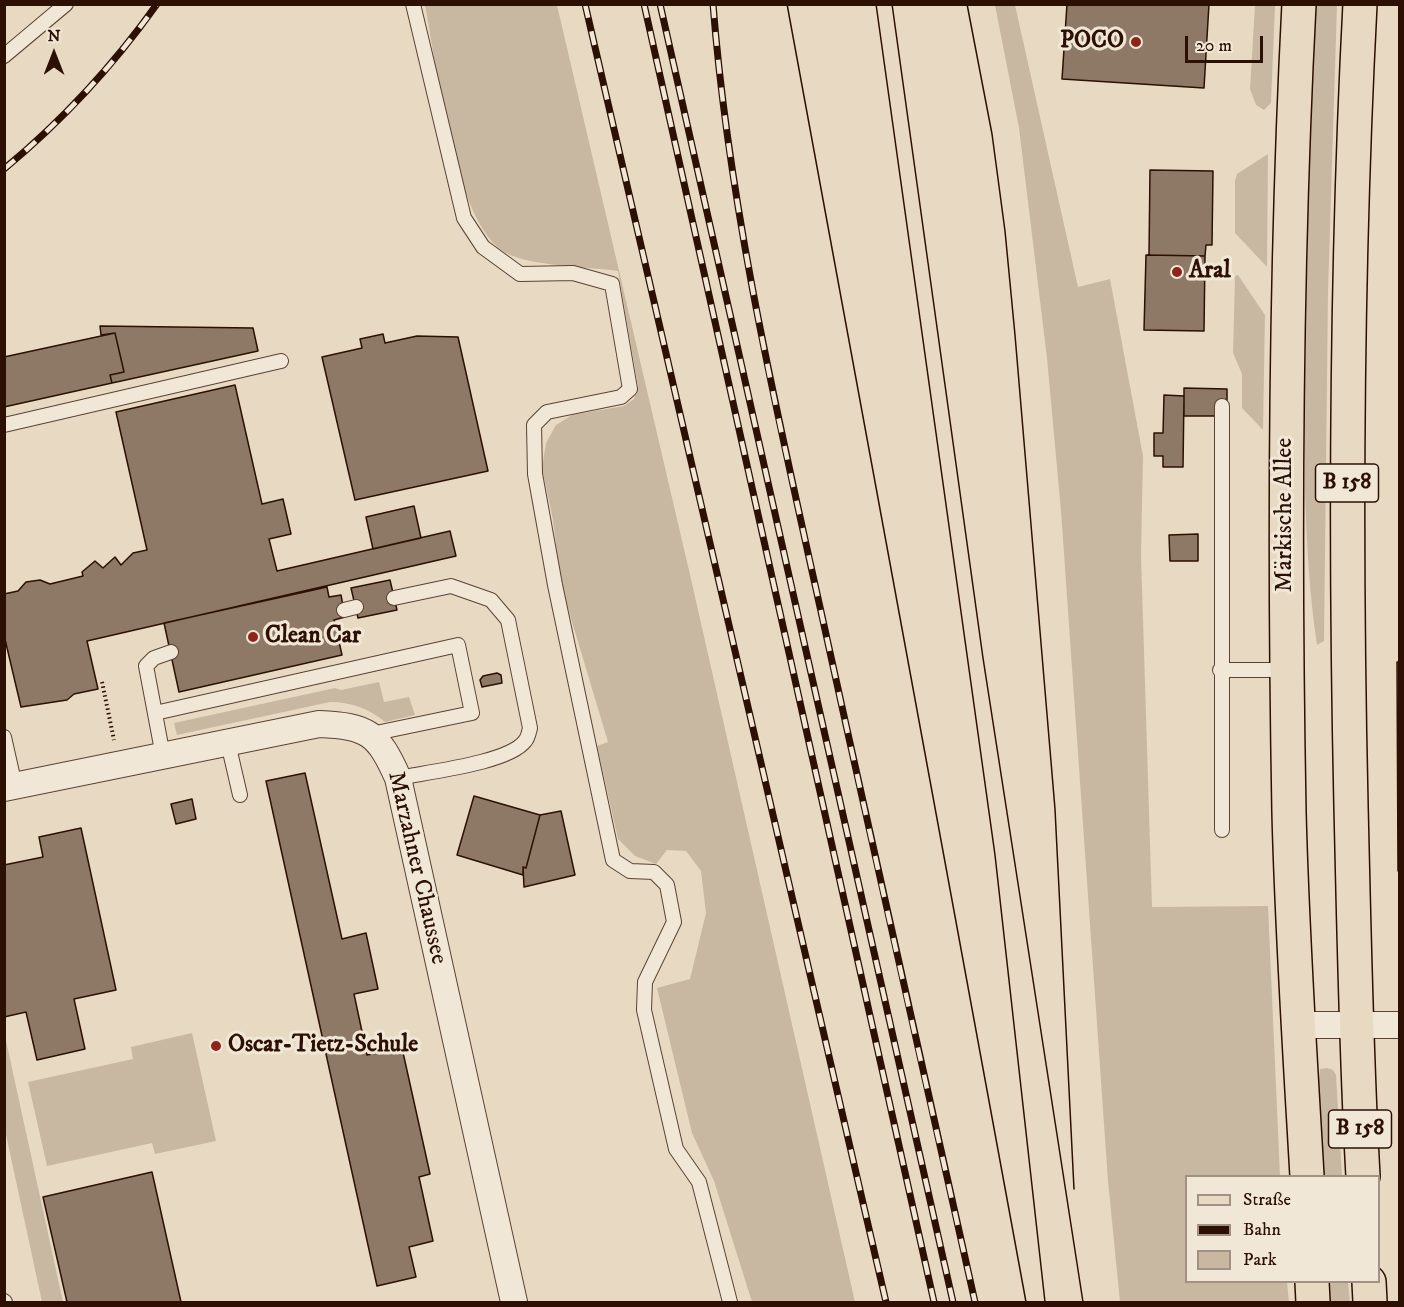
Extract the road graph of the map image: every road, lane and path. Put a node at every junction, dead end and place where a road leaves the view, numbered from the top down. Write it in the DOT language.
graph roads {
  1 [pos="66,4"];
  2 [pos="412,4"];
  3 [pos="1299,4"];
  4 [pos="1360,4"];
  5 [pos="4,56"];
  6 [pos="281,361"];
  7 [pos="1222,405"];
  8 [pos="4,425"];
  9 [pos="394,598"];
  10 [pos="171,652"];
  11 [pos="1220,670"];
  12 [pos="1288,670"];
  13 [pos="102,682"];
  14 [pos="155,713"];
  15 [pos="371,734"];
  16 [pos="4,737"];
  17 [pos="115,743"];
  18 [pos="228,743"];
  19 [pos="163,756"];
  20 [pos="398,778"];
  21 [pos="10,787"];
  22 [pos="240,795"];
  23 [pos="1222,830"];
  24 [pos="1400,1024"];
  25 [pos="1299,1025"];
  26 [pos="1357,1025"];
  27 [pos="1306,1175"];
  28 [pos="1363,1175"];
  29 [pos="1312,1283"];
  30 [pos="1369,1283"];
  31 [pos="514,1302"];
  32 [pos="730,1302"];
  33 [pos="1313,1302"];
  34 [pos="1370,1302"];
  1 -- 5 [label="lane"];
  2 -- 32 [label="lane"];
  3 -- 12 [label="main road, Märkische Allee / B 158"];
  4 -- 26 [label="main road, B 158"];
  6 -- 8 [label="lane"];
  7 -- 11 [label="lane"];
  9 -- 20 [label="lane"];
  10 -- 14 [label="lane"];
  11 -- 12 [label="lane"];
  11 -- 23 [label="lane"];
  12 -- 25 [label="main road, Märkische Allee / B 158"];
  13 -- 17 [label="path"];
  14 -- 15 [label="lane"];
  14 -- 19 [label="lane"];
  15 -- 18 [label="street"];
  15 -- 20 [label="street, Marzahner Chaussee"];
  16 -- 21 [label="lane"];
  18 -- 19 [label="street"];
  18 -- 22 [label="lane"];
  19 -- 21 [label="street"];
  20 -- 31 [label="street, Marzahner Chaussee"];
  24 -- 26 [label="street"];
  25 -- 26 [label="street"];
  25 -- 27 [label="main road, Märkische Allee / B 158"];
  26 -- 28 [label="main road, B 158"];
  29 -- 33 [label="main road"];
  30 -- 34 [label="main road"];
}
